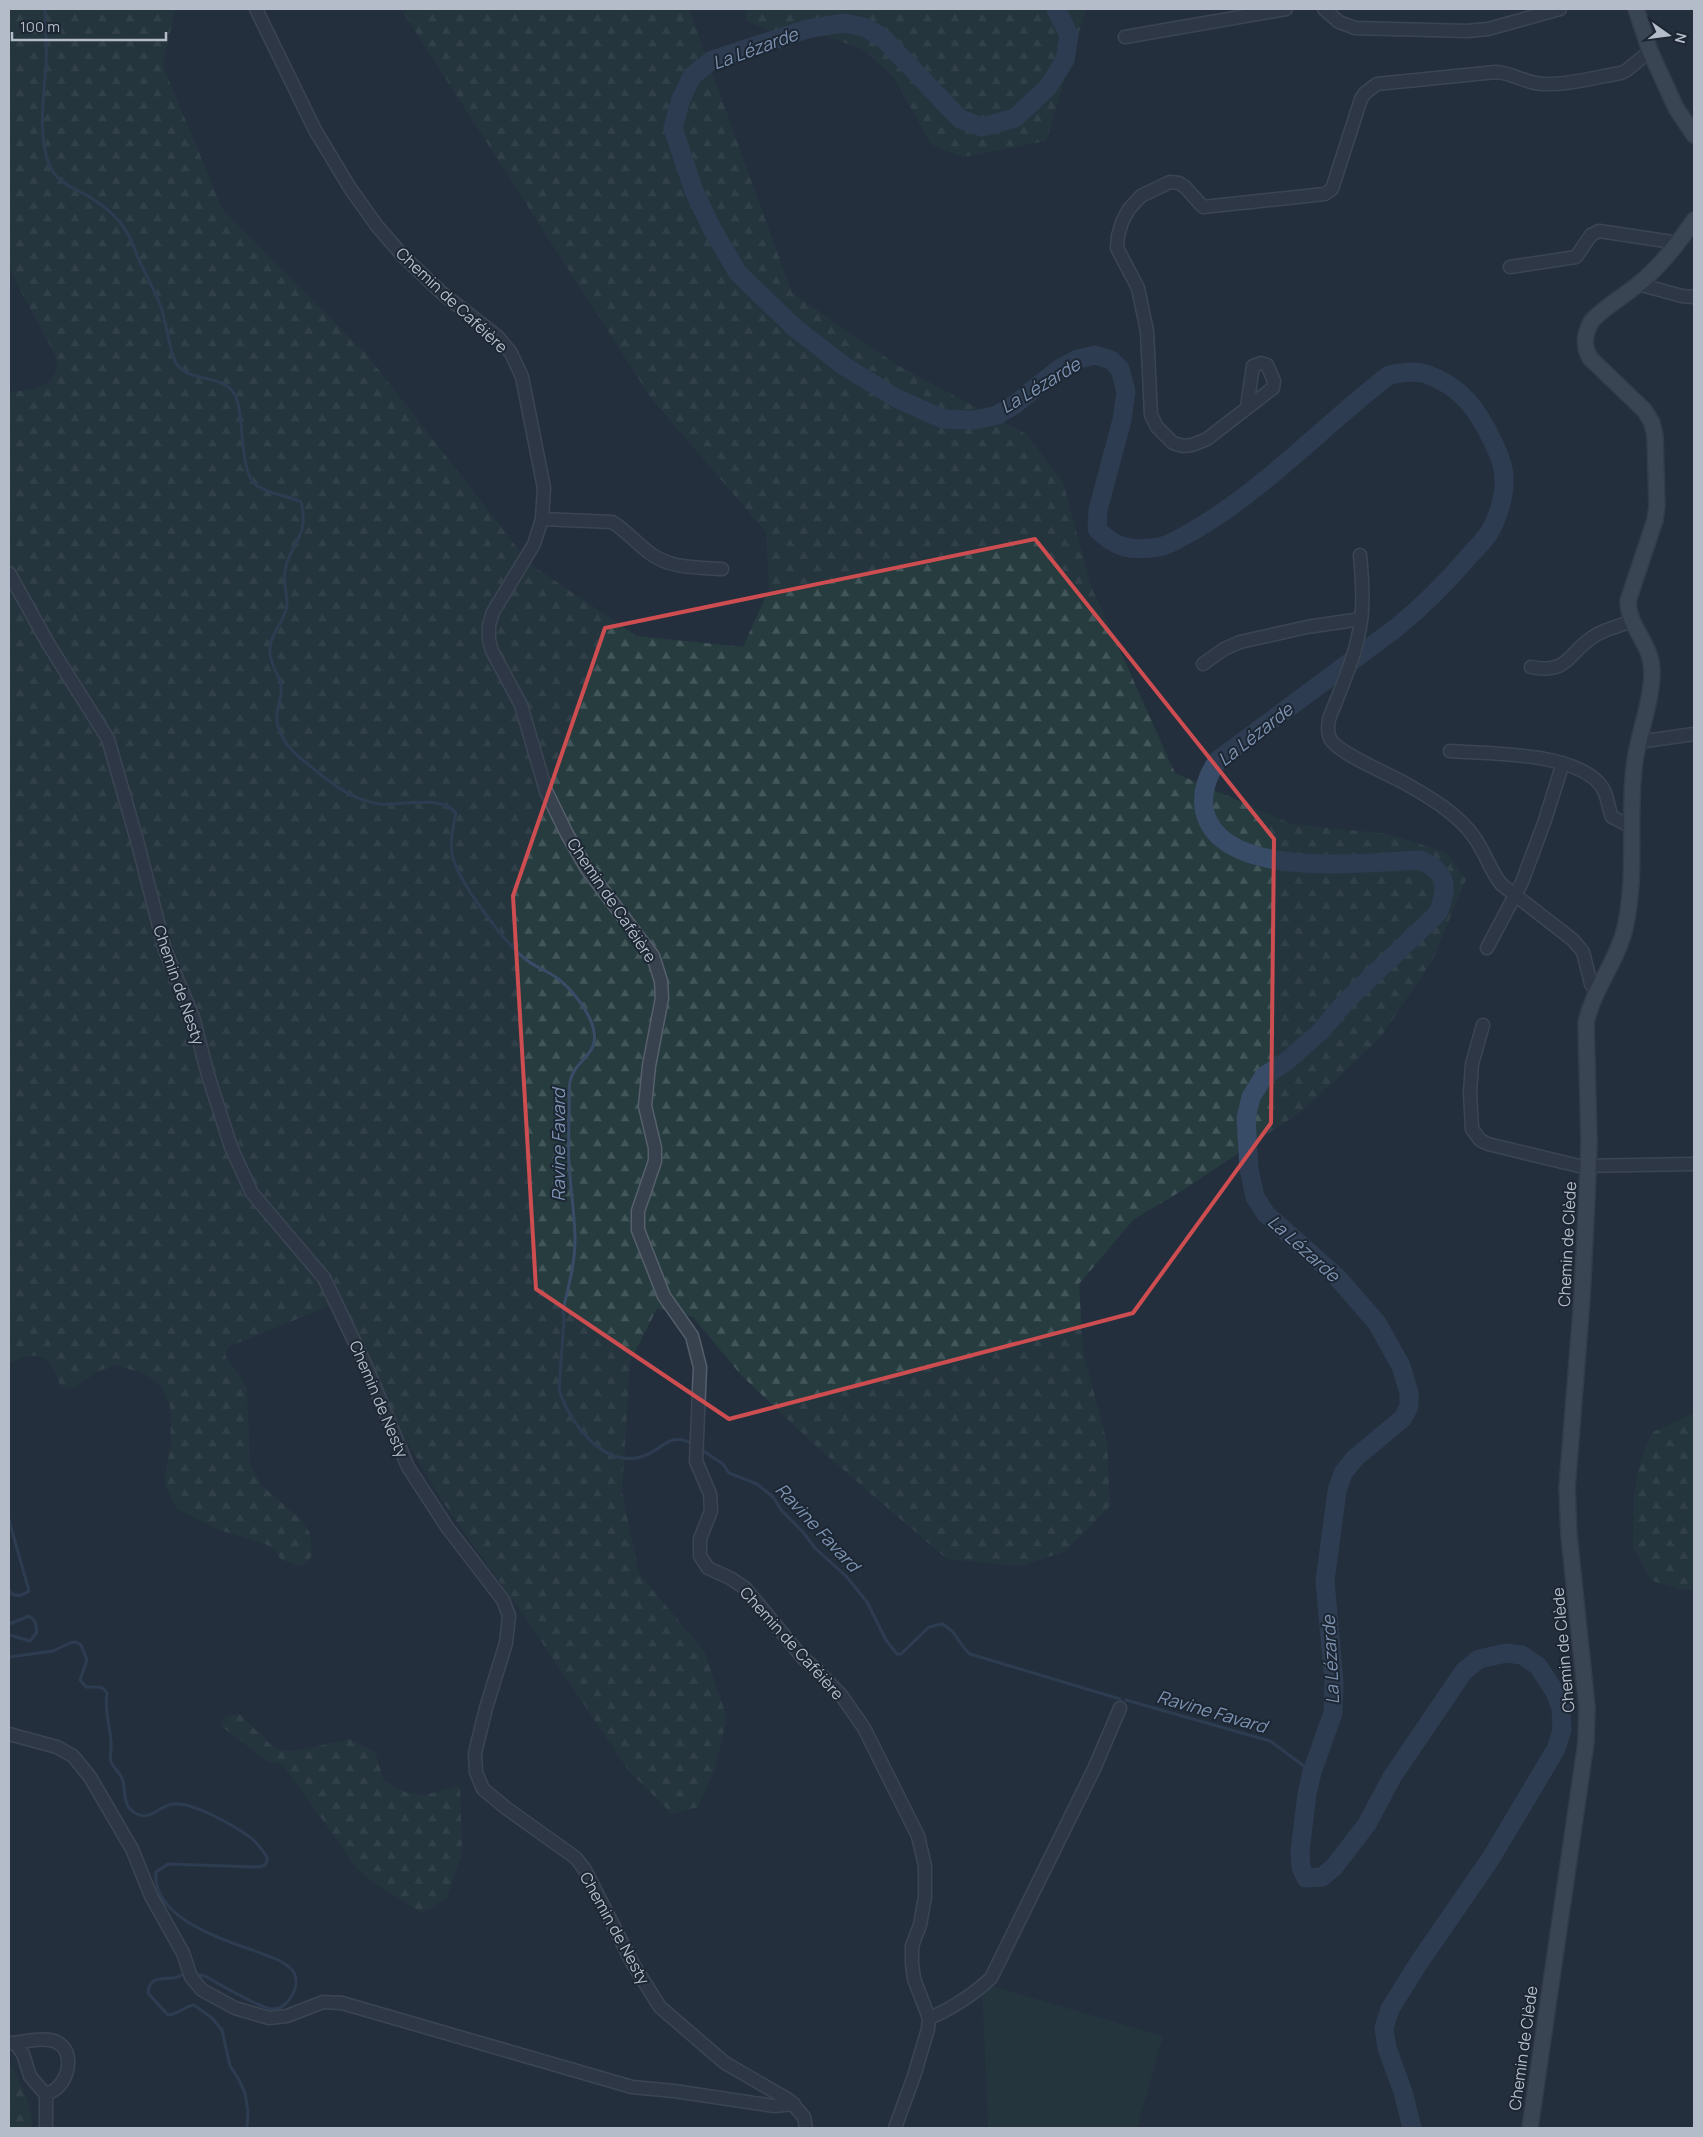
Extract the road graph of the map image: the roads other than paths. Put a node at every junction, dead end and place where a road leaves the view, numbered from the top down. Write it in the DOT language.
graph roads {
  1 [pos="256,9"];
  2 [pos="1286,9"];
  3 [pos="1324,9"];
  4 [pos="1560,9"];
  5 [pos="1636,9"];
  6 [pos="1125,38"];
  7 [pos="1650,51"];
  8 [pos="1694,135"];
  9 [pos="1694,220"];
  10 [pos="1679,243"];
  11 [pos="1510,266"];
  12 [pos="1638,284"];
  13 [pos="1694,297"];
  14 [pos="1248,407"];
  15 [pos="542,519"];
  16 [pos="1360,555"];
  17 [pos="722,569"];
  18 [pos="9,573"];
  19 [pos="1361,619"];
  20 [pos="1632,620"];
  21 [pos="1203,664"];
  22 [pos="1531,667"];
  23 [pos="1694,734"];
  24 [pos="1638,742"];
  25 [pos="1450,751"];
  26 [pos="1563,763"];
  27 [pos="1632,827"];
  28 [pos="1516,897"];
  29 [pos="1487,948"];
  30 [pos="1596,990"];
  31 [pos="1483,1025"];
  32 [pos="1694,1164"];
  33 [pos="1588,1166"];
  34 [pos="1120,1708"];
  35 [pos="9,1734"];
  36 [pos="929,2018"];
  37 [pos="12,2043"];
  38 [pos="46,2095"];
  39 [pos="794,2104"];
  40 [pos="46,2128"];
  41 [pos="806,2128"];
  42 [pos="895,2128"];
  43 [pos="1530,2128"];
  1 -- 15 [label="street, Chemin de Caféière"];
  2 -- 6 [label="street"];
  3 -- 4 [label="street"];
  5 -- 7 [label="main road"];
  7 -- 8 [label="main road"];
  7 -- 14 [label="street"];
  9 -- 10 [label="main road"];
  10 -- 11 [label="street"];
  10 -- 12 [label="main road"];
  12 -- 13 [label="street"];
  12 -- 20 [label="main road"];
  15 -- 17 [label="street"];
  15 -- 36 [label="street, Chemin de Caféière"];
  16 -- 19 [label="street"];
  18 -- 39 [label="street, Chemin de Nesty"];
  19 -- 21 [label="street"];
  19 -- 28 [label="street"];
  20 -- 22 [label="street"];
  20 -- 24 [label="main road, Chemin de Clède"];
  23 -- 24 [label="street"];
  24 -- 27 [label="main road, Chemin de Clède"];
  25 -- 26 [label="street"];
  26 -- 27 [label="street"];
  26 -- 28 [label="street"];
  27 -- 30 [label="main road, Chemin de Clède"];
  28 -- 29 [label="street"];
  28 -- 30 [label="street"];
  30 -- 33 [label="main road, Chemin de Clède"];
  31 -- 33 [label="street"];
  32 -- 33 [label="street"];
  33 -- 43 [label="main road, Chemin de Clède"];
  34 -- 36 [label="street"];
  35 -- 39 [label="street"];
  36 -- 42 [label="street"];
  37 -- 38 [label="street"];
  37 -- 38 [label="street"];
  38 -- 40 [label="street"];
  39 -- 41 [label="street"];
}
